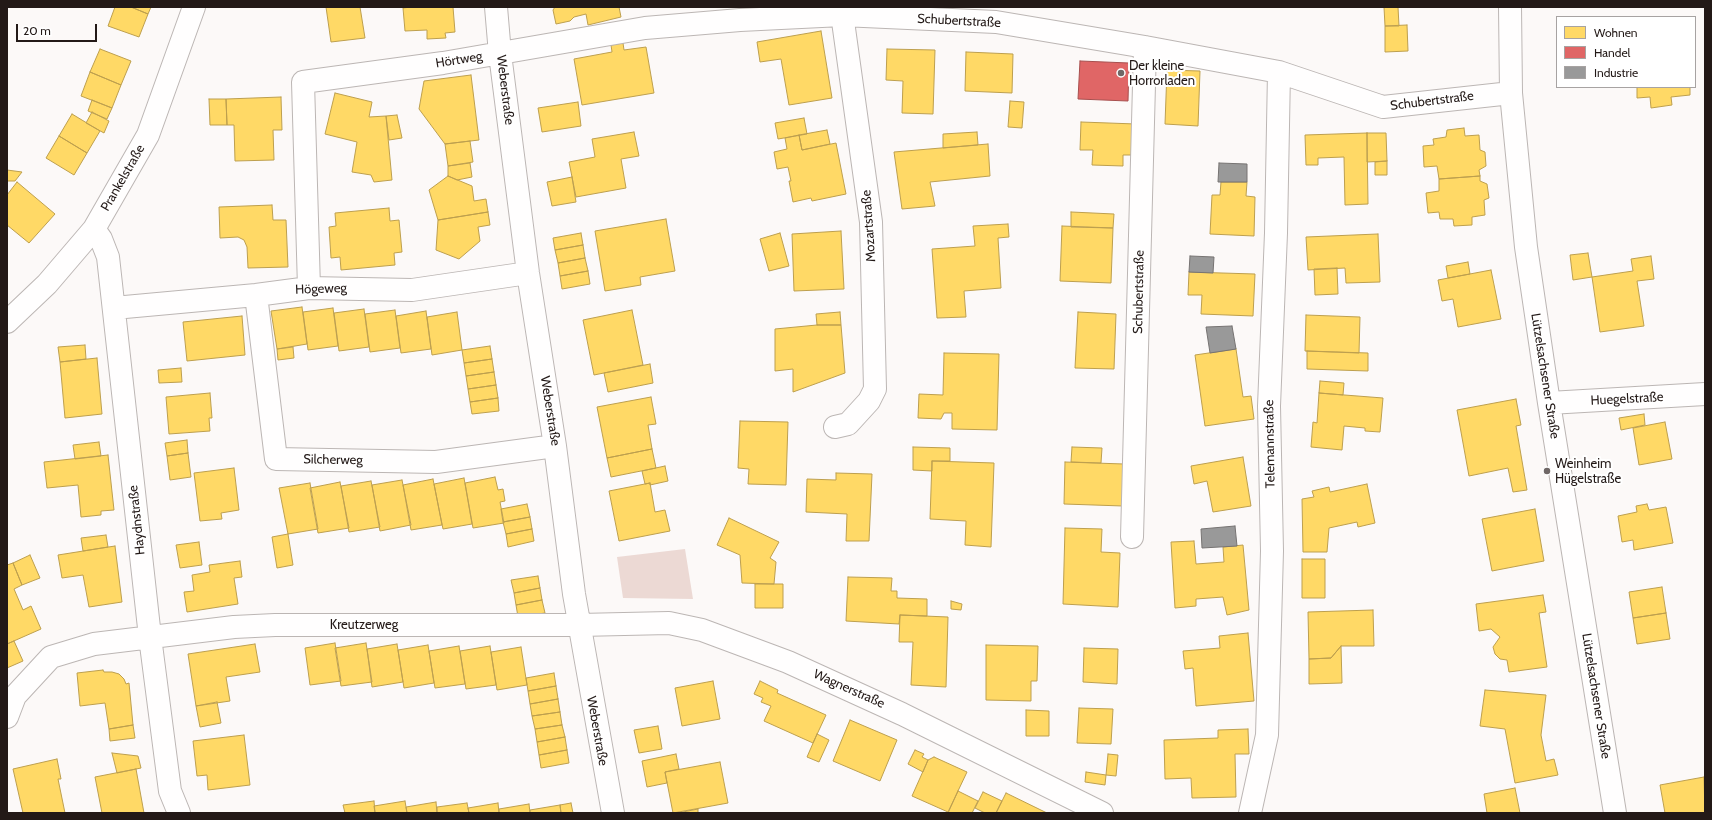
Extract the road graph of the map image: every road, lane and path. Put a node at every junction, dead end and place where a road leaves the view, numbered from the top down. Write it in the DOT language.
graph roads {
  1 [pos="194,7"];
  2 [pos="496,7"];
  3 [pos="1510,7"];
  4 [pos="842,11"];
  5 [pos="1145,47"];
  6 [pos="500,54"];
  7 [pos="1279,72"];
  8 [pos="1511,93"];
  9 [pos="94,229"];
  10 [pos="528,273"];
  11 [pos="309,288"];
  12 [pos="256,295"];
  13 [pos="114,308"];
  14 [pos="7,322"];
  15 [pos="1705,394"];
  16 [pos="1549,403"];
  17 [pos="835,427"];
  18 [pos="555,446"];
  19 [pos="1132,537"];
  20 [pos="579,626"];
  21 [pos="150,637"];
  22 [pos="7,717"];
  23 [pos="179,813"];
  24 [pos="613,813"];
  25 [pos="1102,813"];
  26 [pos="1250,813"];
  27 [pos="1615,813"];
  1 -- 9 [label="street, Prankelstraße"];
  2 -- 6 [label="street, Weberstraße"];
  3 -- 8 [label="street, Lützelsachsener Straße"];
  4 -- 5 [label="street, Schubertstraße"];
  4 -- 6 [label="street, Hörtweg"];
  4 -- 17 [label="street, Mozartstraße"];
  5 -- 7 [label="street, Schubertstraße"];
  5 -- 19 [label="street, Schubertstraße"];
  6 -- 10 [label="street, Weberstraße"];
  6 -- 11 [label="street, Hörtweg"];
  7 -- 8 [label="street, Schubertstraße"];
  7 -- 26 [label="street, Telemannstraße"];
  8 -- 16 [label="street, Lützelsachsener Straße"];
  9 -- 13 [label="street, Haydnstraße"];
  9 -- 14 [label="street, Prankelstraße"];
  10 -- 11 [label="street, Högeweg"];
  10 -- 18 [label="street, Weberstraße"];
  11 -- 12 [label="street, Högeweg"];
  12 -- 13 [label="street, Högeweg"];
  12 -- 18 [label="street, Silcherweg"];
  13 -- 21 [label="street, Haydnstraße"];
  15 -- 16 [label="street, Huegelstraße"];
  16 -- 27 [label="street, Lützelsachsener Straße"];
  18 -- 20 [label="street, Weberstraße"];
  20 -- 21 [label="street, Kreutzerweg"];
  20 -- 24 [label="street, Weberstraße"];
  20 -- 25 [label="street, Wagnerstraße"];
  21 -- 22 [label="street, Kreutzerweg"];
  21 -- 23 [label="street, Haydnstraße"];
}
